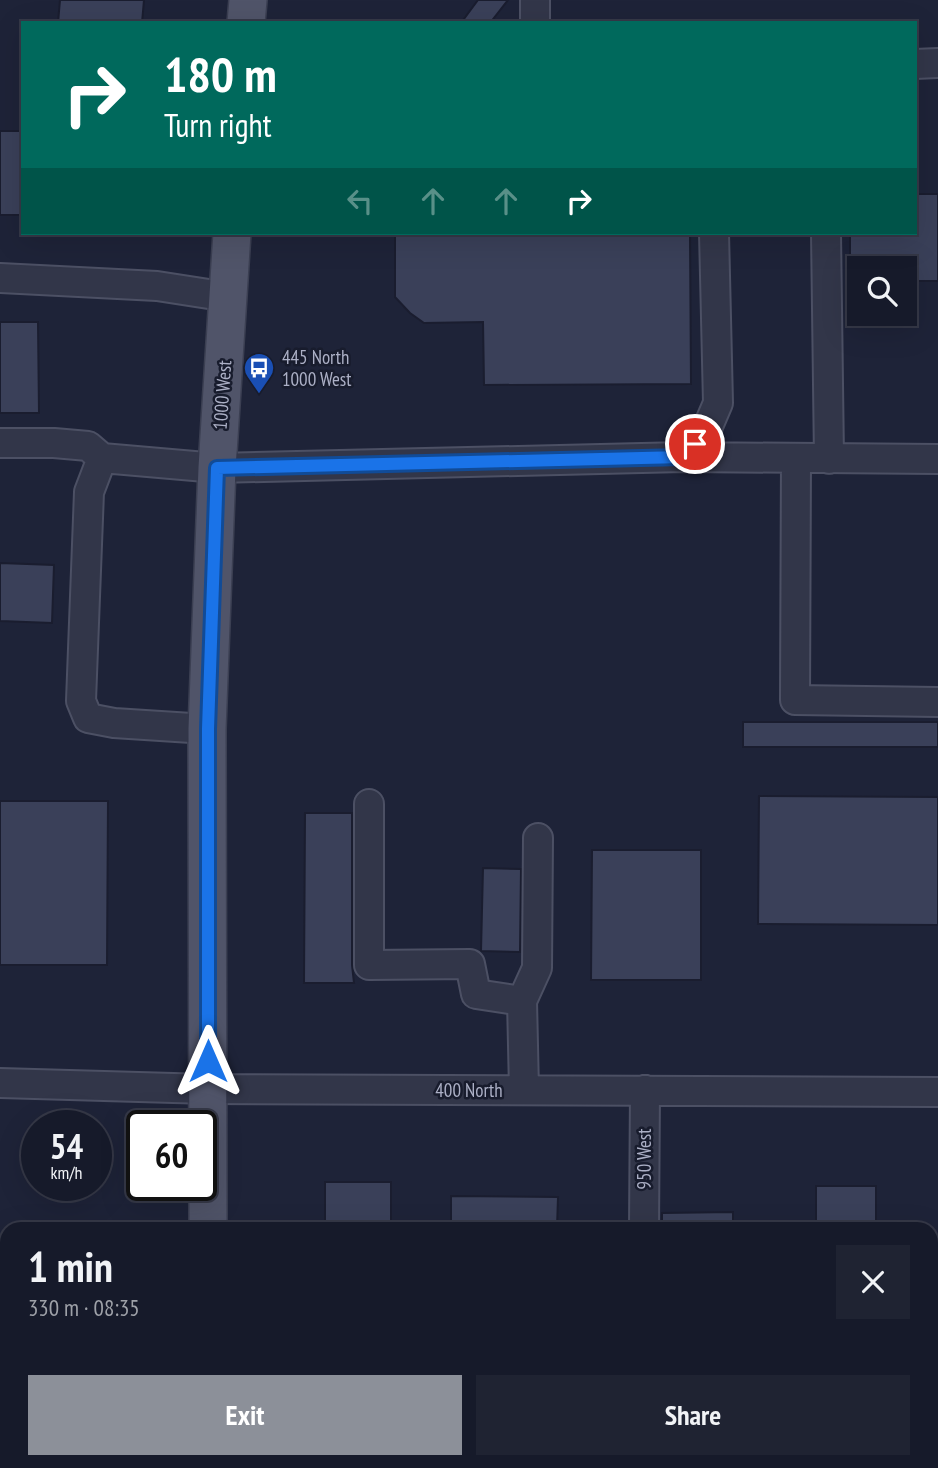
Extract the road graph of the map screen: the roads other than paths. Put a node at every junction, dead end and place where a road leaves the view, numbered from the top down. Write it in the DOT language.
graph roads {
  1 [pos="247,0"];
  2 [pos="535,0"];
  3 [pos="246,21"];
  4 [pos="535,21"];
  5 [pos="938,63"];
  6 [pos="917,64"];
  7 [pos="232,235"];
  8 [pos="714,235"];
  9 [pos="825,235"];
  10 [pos="0,278"];
  11 [pos="228,297"];
  12 [pos="0,443"];
  13 [pos="683,457"];
  14 [pos="102,458"];
  15 [pos="796,458"];
  16 [pos="829,458"];
  17 [pos="938,459"];
  18 [pos="217,468"];
  19 [pos="938,702"];
  20 [pos="208,729"];
  21 [pos="369,804"];
  22 [pos="538,838"];
  23 [pos="522,1000"];
  24 [pos="0,1083"];
  25 [pos="208,1089"];
  26 [pos="524,1090"];
  27 [pos="645,1090"];
  28 [pos="938,1092"];
  29 [pos="208,1222"];
  30 [pos="644,1222"];
  1 -- 3 [label="main road"];
  2 -- 4 [label="street"];
  5 -- 6 [label="street"];
  7 -- 11 [label="main road, 1000 West"];
  8 -- 13 [label="street"];
  9 -- 16 [label="street"];
  10 -- 11 [label="street"];
  11 -- 18 [label="main road, 1000 West"];
  12 -- 14 [label="street"];
  13 -- 15 [label="street"];
  13 -- 18 [label="street"];
  14 -- 18 [label="street"];
  14 -- 20 [label="street"];
  15 -- 16 [label="street"];
  15 -- 19 [label="street"];
  16 -- 17 [label="street"];
  18 -- 20 [label="main road, 1000 West"];
  20 -- 25 [label="main road, 1000 West"];
  21 -- 23 [label="street"];
  22 -- 23 [label="street"];
  23 -- 26 [label="street"];
  24 -- 25 [label="street, 400 North"];
  25 -- 26 [label="street, 400 North"];
  25 -- 29 [label="main road, 1000 West"];
  26 -- 27 [label="street, 400 North"];
  27 -- 28 [label="street, 400 North"];
  27 -- 30 [label="street, 950 West"];
}
